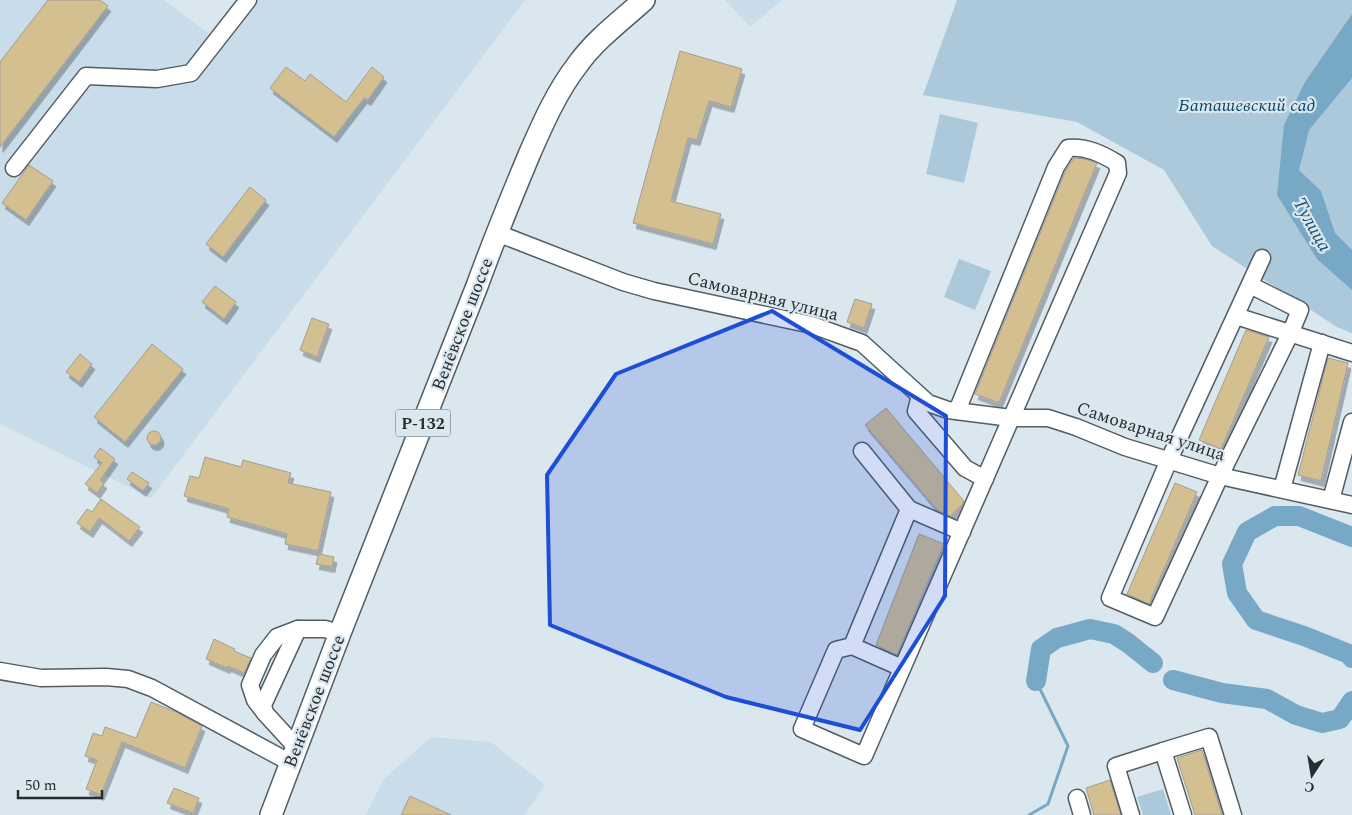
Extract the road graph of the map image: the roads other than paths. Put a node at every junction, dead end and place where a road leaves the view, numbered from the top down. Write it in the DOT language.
graph roads {
  1 [pos="248,0"];
  2 [pos="644,0"];
  3 [pos="14,168"];
  4 [pos="496,233"];
  5 [pos="1262,258"];
  6 [pos="1250,285"];
  7 [pos="1236,316"];
  8 [pos="1290,334"];
  9 [pos="1322,343"];
  10 [pos="1352,353"];
  11 [pos="920,396"];
  12 [pos="957,411"];
  13 [pos="1011,418"];
  14 [pos="1352,422"];
  15 [pos="862,451"];
  16 [pos="1169,460"];
  17 [pos="1220,476"];
  18 [pos="985,479"];
  19 [pos="1282,489"];
  20 [pos="1331,500"];
  21 [pos="1352,505"];
  22 [pos="909,509"];
  23 [pos="962,532"];
  24 [pos="340,633"];
  25 [pos="852,646"];
  26 [pos="902,668"];
  27 [pos="0,670"];
  28 [pos="1163,751"];
  29 [pos="294,756"];
  30 [pos="1076,798"];
  31 [pos="271,815"];
  32 [pos="1082,815"];
  33 [pos="1131,815"];
  34 [pos="1183,815"];
  35 [pos="1233,815"];
  1 -- 3 [label="street"];
  2 -- 4 [label="main road, Венёвское шоссе / Р-132"];
  4 -- 11 [label="street, Самоварная улица"];
  4 -- 24 [label="main road, Венёвское шоссе / Р-132"];
  5 -- 6 [label="street"];
  6 -- 7 [label="street"];
  6 -- 8 [label="street"];
  7 -- 8 [label="street"];
  7 -- 16 [label="street"];
  8 -- 9 [label="street"];
  8 -- 17 [label="street"];
  9 -- 10 [label="street"];
  9 -- 19 [label="street"];
  11 -- 12 [label="street, Самоварная улица"];
  11 -- 18 [label="street"];
  12 -- 13 [label="street, Самоварная улица"];
  12 -- 13 [label="street"];
  13 -- 16 [label="street, Самоварная улица"];
  13 -- 18 [label="street"];
  14 -- 20 [label="street"];
  15 -- 22 [label="street"];
  16 -- 17 [label="street, Самоварная улица"];
  16 -- 17 [label="street"];
  17 -- 19 [label="street, Самоварная улица"];
  18 -- 23 [label="street"];
  19 -- 20 [label="street, Самоварная улица"];
  20 -- 21 [label="street, Самоварная улица"];
  22 -- 23 [label="street"];
  22 -- 25 [label="street"];
  23 -- 26 [label="street"];
  24 -- 29 [label="main road, Венёвское шоссе / Р-132"];
  24 -- 29 [label="street"];
  25 -- 26 [label="street"];
  25 -- 26 [label="street"];
  27 -- 29 [label="street"];
  28 -- 33 [label="street"];
  28 -- 34 [label="street"];
  28 -- 35 [label="street"];
  29 -- 31 [label="main road, Венёвское шоссе / Р-132"];
  30 -- 32 [label="street"];
}
